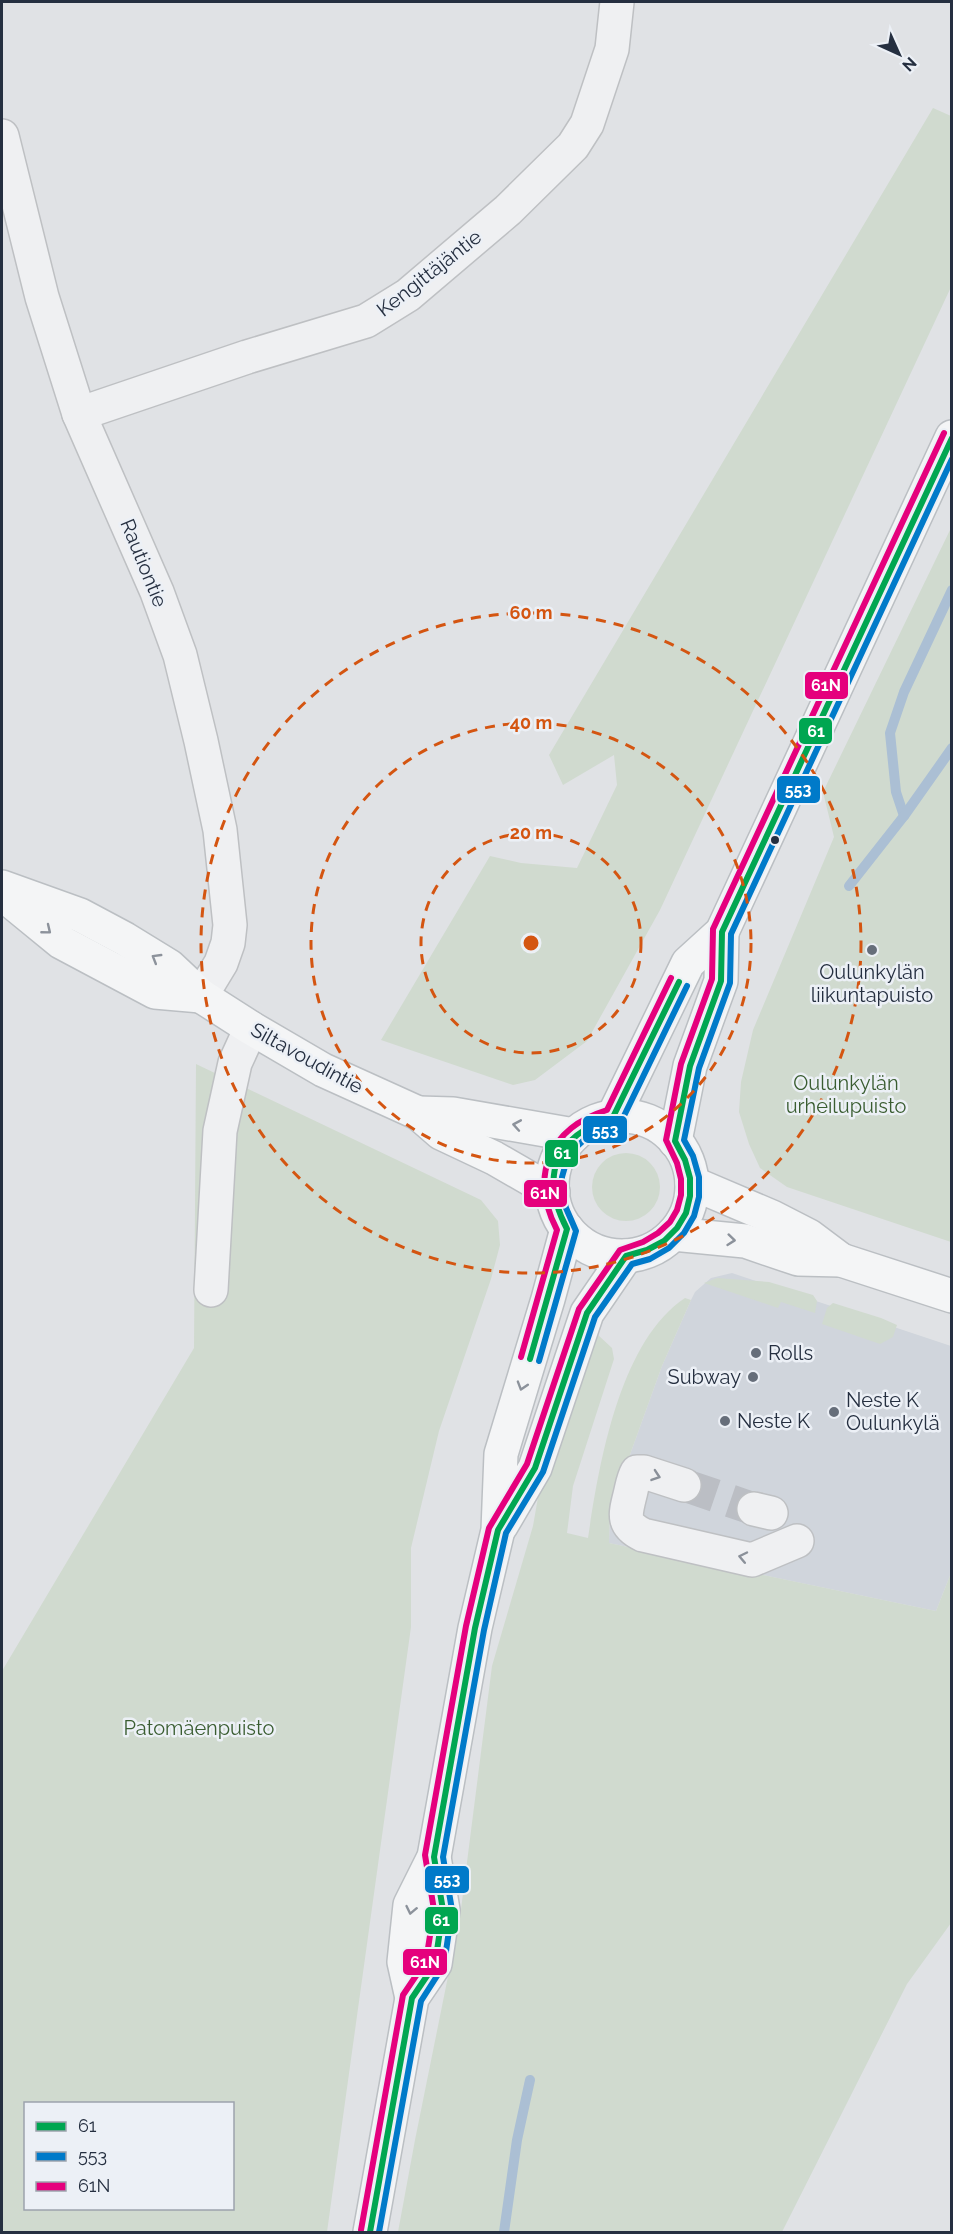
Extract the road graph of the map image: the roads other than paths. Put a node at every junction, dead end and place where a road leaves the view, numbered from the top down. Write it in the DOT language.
graph roads {
  1 [pos="617,2"];
  2 [pos="2,136"];
  3 [pos="79,414"];
  4 [pos="951,437"];
  5 [pos="2,887"];
  6 [pos="2,893"];
  7 [pos="722,932"];
  8 [pos="201,996"];
  9 [pos="251,1028"];
  10 [pos="418,1113"];
  11 [pos="613,1117"];
  12 [pos="574,1135"];
  13 [pos="675,1141"];
  14 [pos="692,1184"];
  15 [pos="553,1192"];
  16 [pos="567,1229"];
  17 [pos="673,1234"];
  18 [pos="626,1256"];
  19 [pos="841,1260"];
  20 [pos="212,1290"];
  21 [pos="951,1296"];
  22 [pos="684,1485"];
  23 [pos="498,1530"];
  24 [pos="797,1541"];
  25 [pos="370,2232"];
  1 -- 3 [label="street, Kengittäjäntie"];
  2 -- 3 [label="street, Rautiontie"];
  3 -- 8 [label="street, Rautiontie"];
  4 -- 7 [label="main road"];
  8 -- 5 [label="main road, Siltavoudintie, one-way"];
  6 -- 8 [label="main road, Siltavoudintie, one-way"];
  7 -- 11 [label="main road"];
  7 -- 13 [label="main road"];
  8 -- 9 [label="main road, Siltavoudintie"];
  9 -- 10 [label="main road, Siltavoudintie"];
  9 -- 20 [label="street"];
  12 -- 10 [label="main road, Siltavoudintie, one-way"];
  10 -- 15 [label="main road, Siltavoudintie"];
  11 -- 12 [label="main road"];
  11 -- 13 [label="main road"];
  12 -- 15 [label="main road"];
  13 -- 14 [label="main road"];
  14 -- 17 [label="main road"];
  14 -- 19 [label="main road"];
  15 -- 16 [label="main road"];
  16 -- 18 [label="main road"];
  16 -- 23 [label="main road, one-way"];
  17 -- 18 [label="main road"];
  17 -- 19 [label="main road, one-way"];
  18 -- 23 [label="main road"];
  19 -- 21 [label="main road"];
  24 -- 22 [label="street, one-way"];
  23 -- 25 [label="main road"];
}
